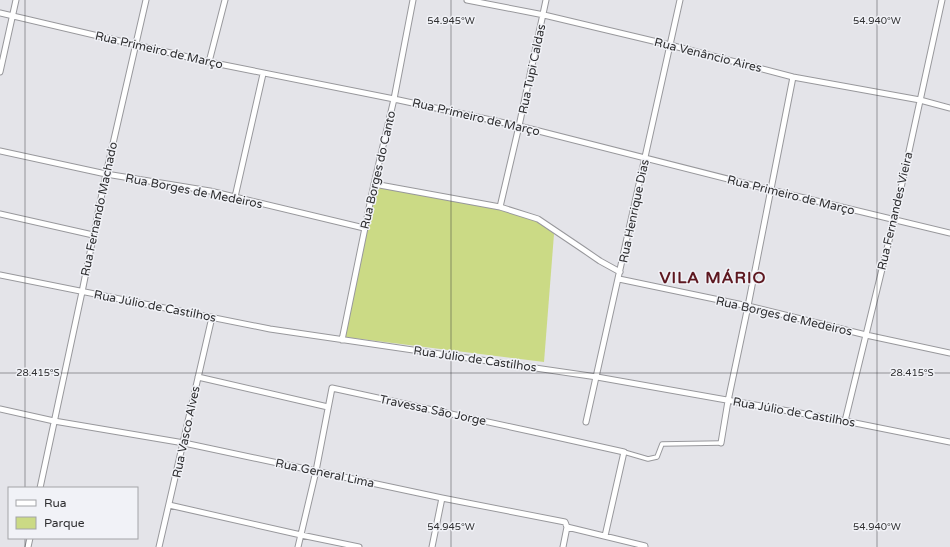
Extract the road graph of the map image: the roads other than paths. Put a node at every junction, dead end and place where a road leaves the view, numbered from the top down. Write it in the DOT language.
graph roads {
  1 [pos="16,0"];
  2 [pos="146,0"];
  3 [pos="225,0"];
  4 [pos="412,0"];
  5 [pos="467,0"];
  6 [pos="546,0"];
  7 [pos="680,0"];
  8 [pos="942,0"];
  9 [pos="0,13"];
  10 [pos="12,15"];
  11 [pos="544,15"];
  12 [pos="136,45"];
  13 [pos="670,45"];
  14 [pos="209,62"];
  15 [pos="0,72"];
  16 [pos="263,74"];
  17 [pos="793,77"];
  18 [pos="394,99"];
  19 [pos="920,100"];
  20 [pos="950,108"];
  21 [pos="519,126"];
  22 [pos="0,151"];
  23 [pos="645,159"];
  24 [pos="106,174"];
  25 [pos="374,184"];
  26 [pos="771,190"];
  27 [pos="235,197"];
  28 [pos="500,207"];
  29 [pos="0,214"];
  30 [pos="894,220"];
  31 [pos="364,228"];
  32 [pos="950,233"];
  33 [pos="93,235"];
  34 [pos="620,272"];
  35 [pos="0,275"];
  36 [pos="619,279"];
  37 [pos="82,292"];
  38 [pos="748,306"];
  39 [pos="212,317"];
  40 [pos="866,335"];
  41 [pos="342,340"];
  42 [pos="950,353"];
  43 [pos="198,377"];
  44 [pos="597,377"];
  45 [pos="728,400"];
  46 [pos="328,407"];
  47 [pos="0,409"];
  48 [pos="54,421"];
  49 [pos="845,421"];
  50 [pos="586,422"];
  51 [pos="950,442"];
  52 [pos="184,443"];
  53 [pos="721,443"];
  54 [pos="624,452"];
  55 [pos="316,471"];
  56 [pos="40,487"];
  57 [pos="442,498"];
  58 [pos="169,505"];
  59 [pos="567,528"];
  60 [pos="301,535"];
  61 [pos="605,536"];
  62 [pos="159,547"];
  63 [pos="298,547"];
  64 [pos="359,547"];
  65 [pos="432,547"];
  66 [pos="563,547"];
  67 [pos="645,547"];
  1 -- 10 [label="street"];
  2 -- 12 [label="street, Rua Fernando Machado"];
  3 -- 14 [label="street"];
  4 -- 18 [label="street, Rua Borges do Canto"];
  5 -- 11 [label="street, Rua Venâncio Aires"];
  6 -- 11 [label="street, Rua Tupi Caldas"];
  7 -- 13 [label="street, Rua Henrique Dias"];
  8 -- 19 [label="street, Rua Fernandes Vieira"];
  9 -- 10 [label="street, Rua Primeiro de Março"];
  10 -- 12 [label="street, Rua Primeiro de Março"];
  10 -- 15 [label="street"];
  11 -- 13 [label="street, Rua Venâncio Aires"];
  11 -- 21 [label="street, Rua Tupi Caldas"];
  12 -- 14 [label="street, Rua Primeiro de Março"];
  12 -- 24 [label="street, Rua Fernando Machado"];
  13 -- 17 [label="street, Rua Venâncio Aires"];
  13 -- 23 [label="street, Rua Henrique Dias"];
  14 -- 16 [label="street, Rua Primeiro de Março"];
  16 -- 18 [label="street, Rua Primeiro de Março"];
  16 -- 27 [label="street"];
  17 -- 19 [label="street, Rua Venâncio Aires"];
  17 -- 26 [label="street"];
  18 -- 21 [label="street, Rua Primeiro de Março"];
  18 -- 25 [label="street, Rua Borges do Canto"];
  19 -- 20 [label="street, Rua Venâncio Aires"];
  19 -- 30 [label="street, Rua Fernandes Vieira"];
  21 -- 23 [label="street, Rua Primeiro de Março"];
  21 -- 28 [label="street, Rua Tupi Caldas"];
  22 -- 24 [label="street, Rua Borges de Medeiros"];
  23 -- 26 [label="street, Rua Primeiro de Março"];
  23 -- 34 [label="street, Rua Henrique Dias"];
  24 -- 27 [label="street, Rua Borges de Medeiros"];
  24 -- 33 [label="street, Rua Fernando Machado"];
  25 -- 28 [label="street"];
  25 -- 31 [label="street, Rua Borges do Canto"];
  26 -- 30 [label="street, Rua Primeiro de Março"];
  26 -- 38 [label="street"];
  27 -- 31 [label="street, Rua Borges de Medeiros"];
  28 -- 34 [label="street"];
  29 -- 33 [label="street"];
  30 -- 32 [label="street, Rua Primeiro de Março"];
  30 -- 40 [label="street, Rua Fernandes Vieira"];
  31 -- 41 [label="street, Rua Borges do Canto"];
  33 -- 37 [label="street, Rua Fernando Machado"];
  34 -- 36 [label="street, Rua Henrique Dias"];
  35 -- 37 [label="street, Rua Júlio de Castilhos"];
  36 -- 38 [label="street, Rua Borges de Medeiros"];
  36 -- 44 [label="street, Rua Henrique Dias"];
  37 -- 39 [label="street, Rua Júlio de Castilhos"];
  37 -- 48 [label="street, Rua Fernando Machado"];
  38 -- 40 [label="street, Rua Borges de Medeiros"];
  38 -- 45 [label="street"];
  39 -- 41 [label="street, Rua Júlio de Castilhos"];
  39 -- 43 [label="street, Rua Vasco Alves"];
  40 -- 42 [label="street, Rua Borges de Medeiros"];
  40 -- 49 [label="street, Rua Fernandes Vieira"];
  41 -- 44 [label="street, Rua Júlio de Castilhos"];
  43 -- 46 [label="street"];
  43 -- 52 [label="street, Rua Vasco Alves"];
  44 -- 45 [label="street, Rua Júlio de Castilhos"];
  44 -- 50 [label="street, Rua Henrique Dias"];
  45 -- 49 [label="street, Rua Júlio de Castilhos"];
  45 -- 53 [label="street"];
  46 -- 54 [label="street, Travessa São Jorge"];
  46 -- 55 [label="street"];
  47 -- 48 [label="street, Rua General Lima"];
  48 -- 52 [label="street, Rua General Lima"];
  48 -- 56 [label="street, Rua Fernando Machado"];
  49 -- 51 [label="street, Rua Júlio de Castilhos"];
  52 -- 55 [label="street, Rua General Lima"];
  52 -- 58 [label="street, Rua Vasco Alves"];
  53 -- 54 [label="street"];
  54 -- 61 [label="street"];
  55 -- 57 [label="street, Rua General Lima"];
  55 -- 60 [label="street"];
  57 -- 59 [label="street, Rua General Lima"];
  57 -- 65 [label="street"];
  58 -- 60 [label="street"];
  58 -- 62 [label="street, Rua Vasco Alves"];
  59 -- 61 [label="street, Rua General Lima"];
  59 -- 66 [label="street"];
  60 -- 63 [label="street"];
  60 -- 64 [label="street"];
  61 -- 67 [label="street, Rua General Lima"];
}
